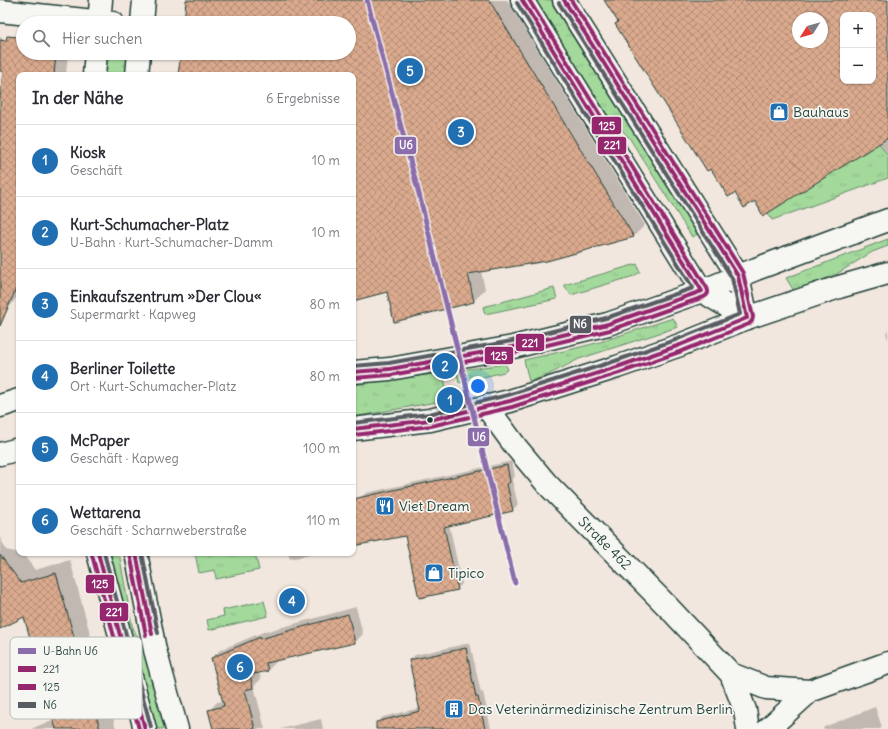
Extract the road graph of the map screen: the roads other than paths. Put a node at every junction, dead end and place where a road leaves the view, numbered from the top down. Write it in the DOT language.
graph roads {
  1 [pos="101,0"];
  2 [pos="144,0"];
  3 [pos="522,0"];
  4 [pos="564,0"];
  5 [pos="0,11"];
  6 [pos="43,16"];
  7 [pos="103,16"];
  8 [pos="143,16"];
  9 [pos="95,60"];
  10 [pos="138,60"];
  11 [pos="94,72"];
  12 [pos="137,72"];
  13 [pos="888,220"];
  14 [pos="888,272"];
  15 [pos="738,276"];
  16 [pos="702,291"];
  17 [pos="747,318"];
  18 [pos="356,372"];
  19 [pos="16,401"];
  20 [pos="0,406"];
  21 [pos="486,406"];
  22 [pos="356,429"];
  23 [pos="16,450"];
  24 [pos="0,454"];
  25 [pos="99,556"];
  26 [pos="137,556"];
  27 [pos="120,637"];
  28 [pos="888,663"];
  29 [pos="731,674"];
  30 [pos="810,691"];
  31 [pos="142,718"];
  32 [pos="145,729"];
  33 [pos="177,729"];
  34 [pos="748,729"];
  35 [pos="768,729"];
  1 -- 7 [label="main road"];
  2 -- 8 [label="main road"];
  3 -- 16 [label="main road"];
  4 -- 15 [label="main road"];
  5 -- 6 [label="main road"];
  9 -- 11 [label="main road"];
  10 -- 12 [label="main road"];
  13 -- 15 [label="main road"];
  14 -- 17 [label="main road"];
  15 -- 16 [label="main road"];
  15 -- 17 [label="main road"];
  16 -- 17 [label="main road"];
  16 -- 18 [label="main road"];
  17 -- 21 [label="main road"];
  19 -- 20 [label="main road"];
  21 -- 22 [label="main road"];
  21 -- 29 [label="main road, Straße 462"];
  23 -- 24 [label="main road"];
  25 -- 27 [label="main road"];
  26 -- 33 [label="main road"];
  28 -- 30 [label="main road"];
  29 -- 30 [label="main road, Straße 462"];
  29 -- 34 [label="main road, Straße 462"];
  30 -- 35 [label="main road"];
  31 -- 32 [label="main road"];
}
